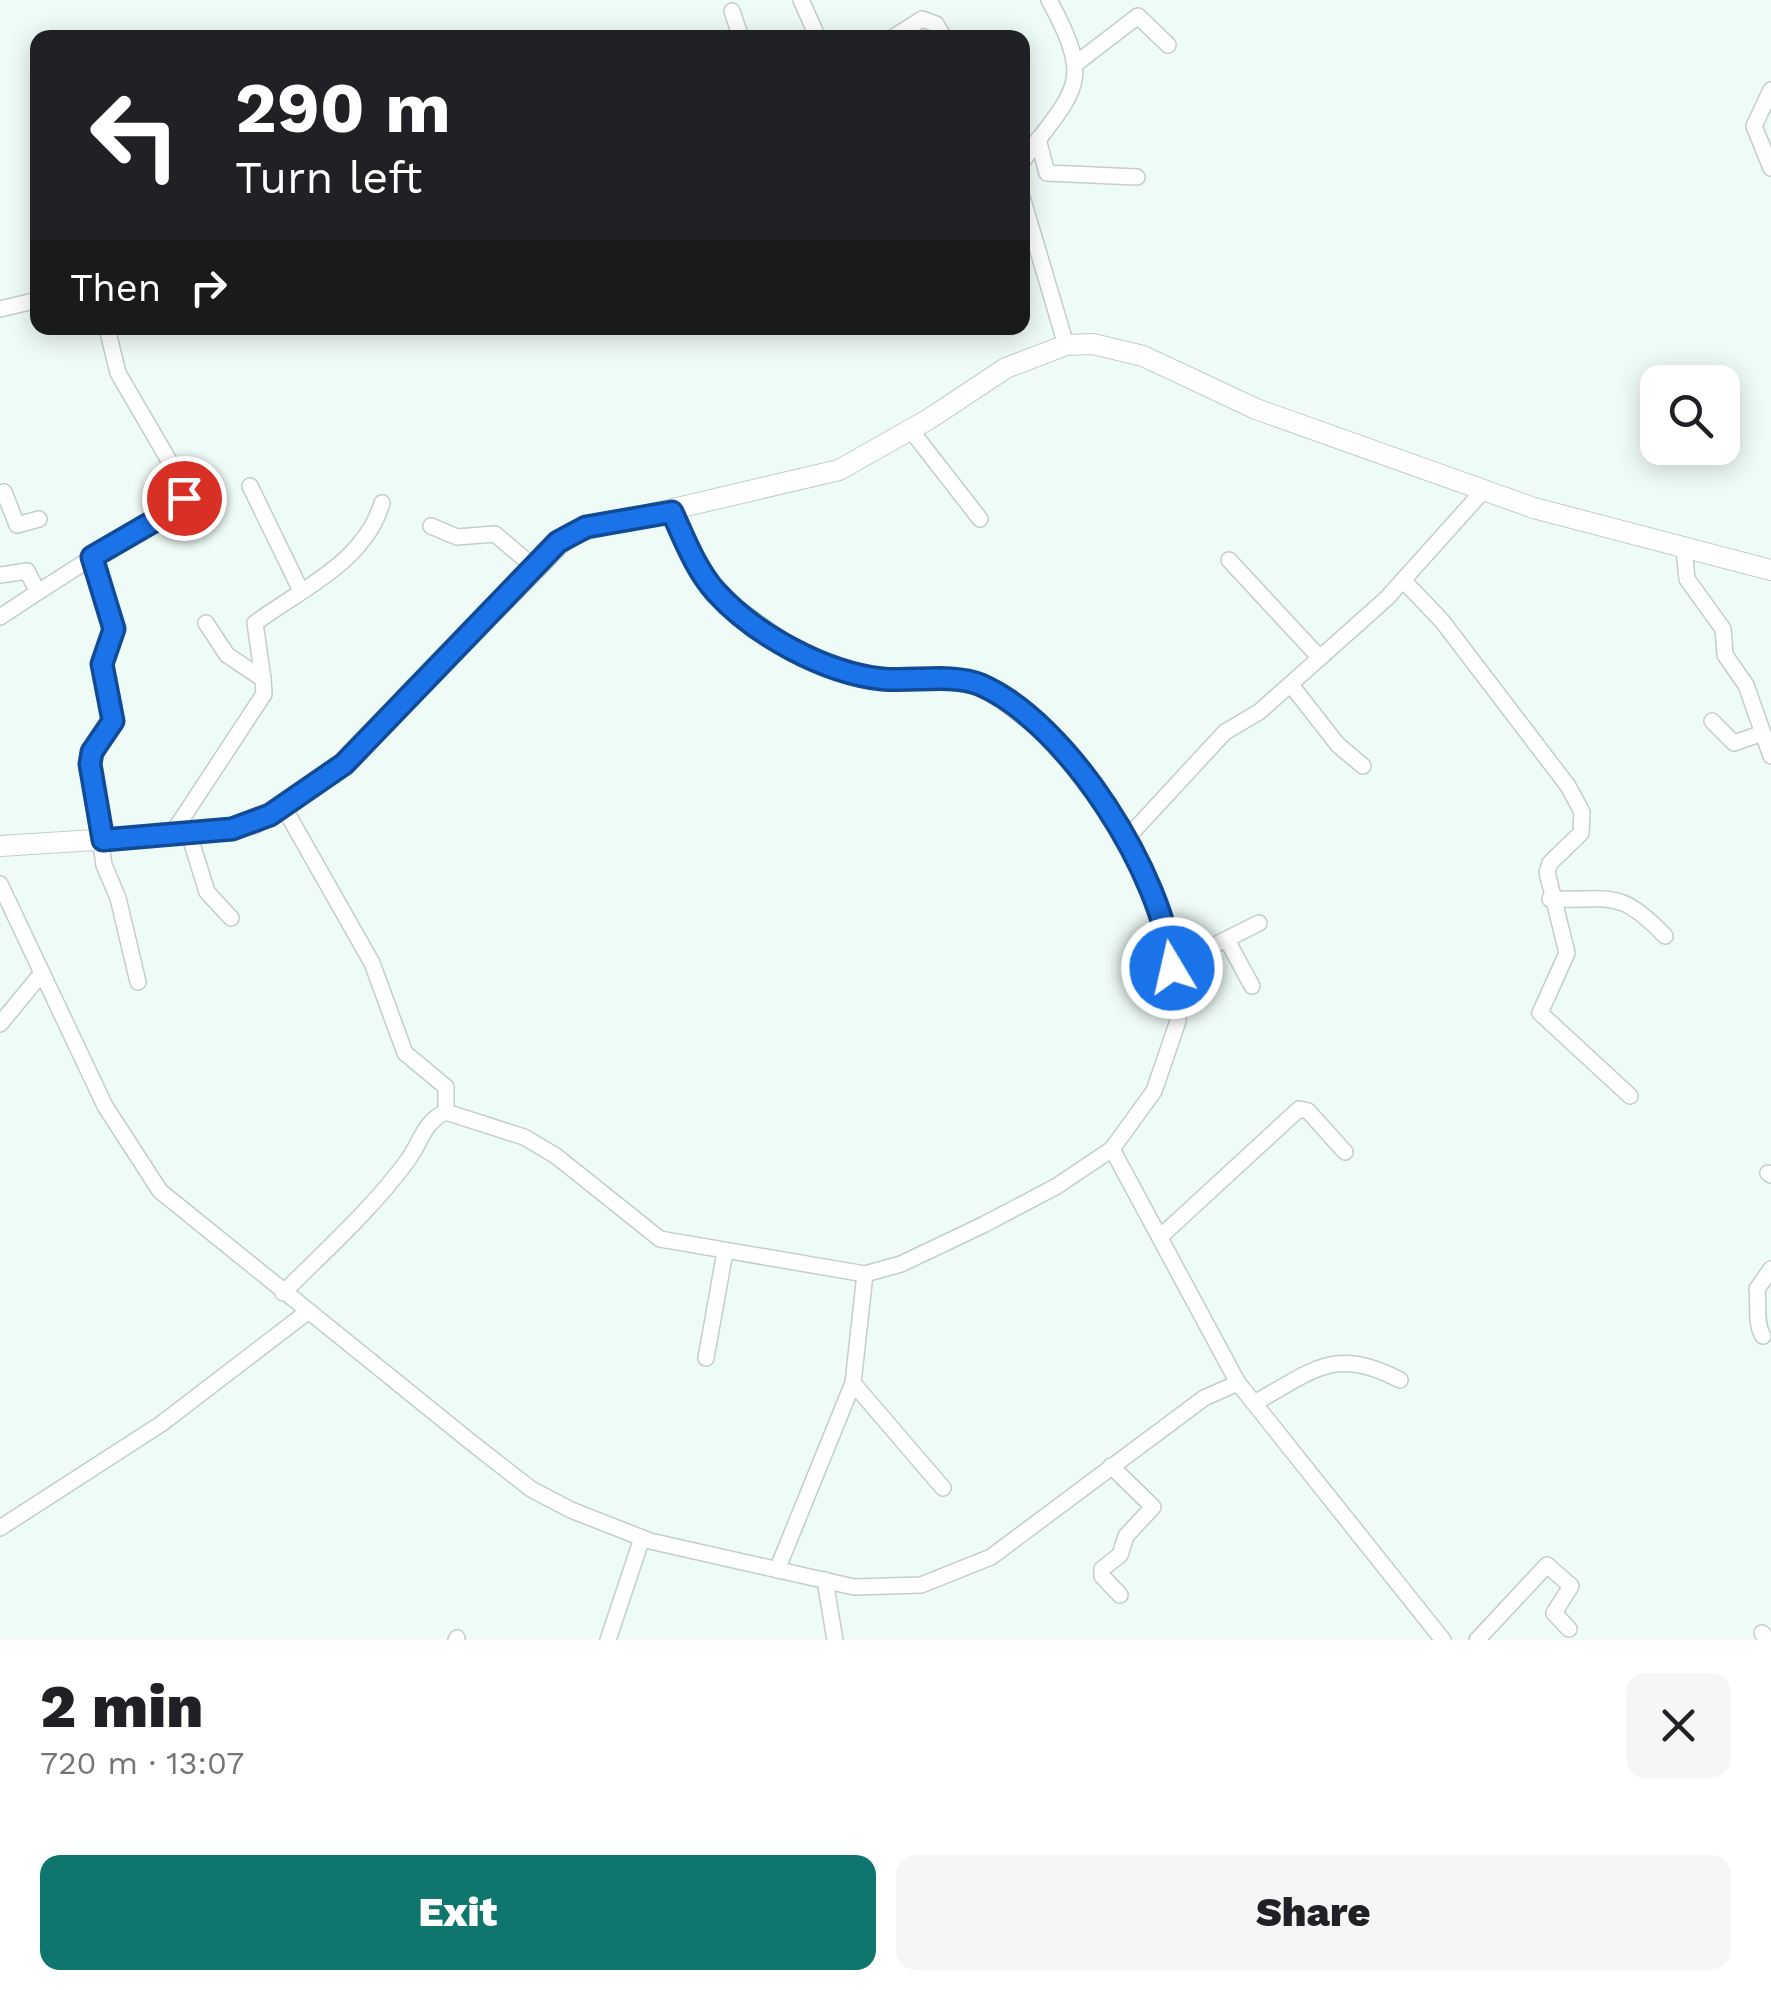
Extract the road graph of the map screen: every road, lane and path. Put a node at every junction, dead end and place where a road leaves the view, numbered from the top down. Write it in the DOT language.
graph roads {
  1 [pos="801,0"];
  2 [pos="1049,0"];
  3 [pos="732,11"];
  4 [pos="738,30"];
  5 [pos="814,30"];
  6 [pos="905,30"];
  7 [pos="938,30"];
  8 [pos="1168,45"];
  9 [pos="1078,62"];
  10 [pos="1771,90"];
  11 [pos="1038,140"];
  12 [pos="1030,151"];
  13 [pos="1771,168"];
  14 [pos="1138,176"];
  15 [pos="1030,224"];
  16 [pos="30,302"];
  17 [pos="0,310"];
  18 [pos="108,335"];
  19 [pos="1066,345"];
  20 [pos="910,430"];
  21 [pos="250,486"];
  22 [pos="1,488"];
  23 [pos="1483,491"];
  24 [pos="382,503"];
  25 [pos="672,512"];
  26 [pos="980,519"];
  27 [pos="39,520"];
  28 [pos="431,526"];
  29 [pos="1684,548"];
  30 [pos="92,557"];
  31 [pos="1229,560"];
  32 [pos="534,567"];
  33 [pos="1771,570"];
  34 [pos="0,575"];
  35 [pos="1403,580"];
  36 [pos="301,591"];
  37 [pos="38,592"];
  38 [pos="0,617"];
  39 [pos="206,623"];
  40 [pos="1320,658"];
  41 [pos="263,680"];
  42 [pos="1290,685"];
  43 [pos="1712,720"];
  44 [pos="1763,733"];
  45 [pos="1771,756"];
  46 [pos="1363,766"];
  47 [pos="283,806"];
  48 [pos="181,834"];
  49 [pos="1126,838"];
  50 [pos="103,840"];
  51 [pos="0,846"];
  52 [pos="0,884"];
  53 [pos="1550,899"];
  54 [pos="231,918"];
  55 [pos="1259,923"];
  56 [pos="1664,936"];
  57 [pos="1227,940"];
  58 [pos="1172,968"];
  59 [pos="42,974"];
  60 [pos="138,982"];
  61 [pos="1252,986"];
  62 [pos="0,1024"];
  63 [pos="1630,1096"];
  64 [pos="446,1112"];
  65 [pos="1112,1150"];
  66 [pos="1345,1152"];
  67 [pos="1160,1237"];
  68 [pos="725,1252"];
  69 [pos="1771,1270"];
  70 [pos="865,1274"];
  71 [pos="283,1293"];
  72 [pos="306,1312"];
  73 [pos="1763,1336"];
  74 [pos="706,1358"];
  75 [pos="1400,1380"];
  76 [pos="1238,1383"];
  77 [pos="854,1384"];
  78 [pos="1254,1403"];
  79 [pos="1111,1466"];
  80 [pos="944,1488"];
  81 [pos="0,1528"];
  82 [pos="642,1538"];
  83 [pos="778,1570"];
  84 [pos="826,1580"];
  85 [pos="1120,1596"];
  86 [pos="1569,1630"];
  87 [pos="608,1640"];
  88 [pos="835,1640"];
  89 [pos="1442,1640"];
  90 [pos="1477,1640"];
  1 -- 5 [label="street"];
  2 -- 9 [label="street"];
  3 -- 4 [label="street"];
  6 -- 7 [label="street"];
  8 -- 9 [label="street"];
  9 -- 11 [label="street"];
  10 -- 13 [label="street"];
  11 -- 12 [label="street"];
  11 -- 14 [label="street"];
  15 -- 19 [label="street"];
  16 -- 17 [label="street"];
  18 -- 30 [label="street"];
  19 -- 20 [label="street"];
  19 -- 23 [label="street"];
  20 -- 25 [label="street"];
  20 -- 26 [label="street"];
  21 -- 36 [label="street"];
  22 -- 27 [label="street"];
  23 -- 29 [label="street"];
  23 -- 35 [label="street"];
  24 -- 36 [label="street"];
  25 -- 32 [label="street"];
  25 -- 49 [label="street"];
  28 -- 32 [label="street"];
  29 -- 33 [label="street"];
  29 -- 44 [label="street"];
  30 -- 37 [label="street"];
  30 -- 50 [label="street"];
  31 -- 40 [label="street"];
  32 -- 47 [label="street"];
  34 -- 37 [label="street"];
  35 -- 40 [label="street"];
  35 -- 53 [label="street"];
  36 -- 41 [label="street"];
  37 -- 38 [label="street"];
  39 -- 41 [label="street"];
  40 -- 42 [label="street"];
  41 -- 48 [label="street"];
  42 -- 46 [label="street"];
  42 -- 49 [label="street"];
  43 -- 44 [label="street"];
  44 -- 45 [label="street"];
  47 -- 48 [label="street"];
  47 -- 64 [label="street"];
  48 -- 50 [label="street"];
  48 -- 54 [label="street"];
  49 -- 58 [label="street"];
  50 -- 51 [label="street"];
  50 -- 60 [label="street"];
  52 -- 59 [label="street"];
  53 -- 56 [label="street"];
  53 -- 63 [label="street"];
  55 -- 57 [label="street"];
  57 -- 58 [label="street"];
  57 -- 61 [label="street"];
  58 -- 65 [label="street"];
  59 -- 62 [label="street"];
  59 -- 71 [label="street"];
  64 -- 68 [label="street"];
  64 -- 71 [label="street"];
  65 -- 67 [label="street"];
  65 -- 70 [label="street"];
  66 -- 67 [label="street"];
  67 -- 76 [label="street"];
  68 -- 70 [label="street"];
  68 -- 74 [label="street"];
  69 -- 73 [label="street"];
  70 -- 77 [label="street"];
  71 -- 72 [label="street"];
  72 -- 81 [label="street"];
  72 -- 82 [label="street"];
  75 -- 78 [label="street"];
  76 -- 78 [label="street"];
  76 -- 79 [label="street"];
  77 -- 80 [label="street"];
  77 -- 83 [label="street"];
  78 -- 89 [label="street"];
  79 -- 84 [label="street"];
  79 -- 85 [label="street"];
  82 -- 83 [label="street"];
  82 -- 87 [label="street"];
  83 -- 84 [label="street"];
  84 -- 88 [label="street"];
  86 -- 90 [label="street"];
}
